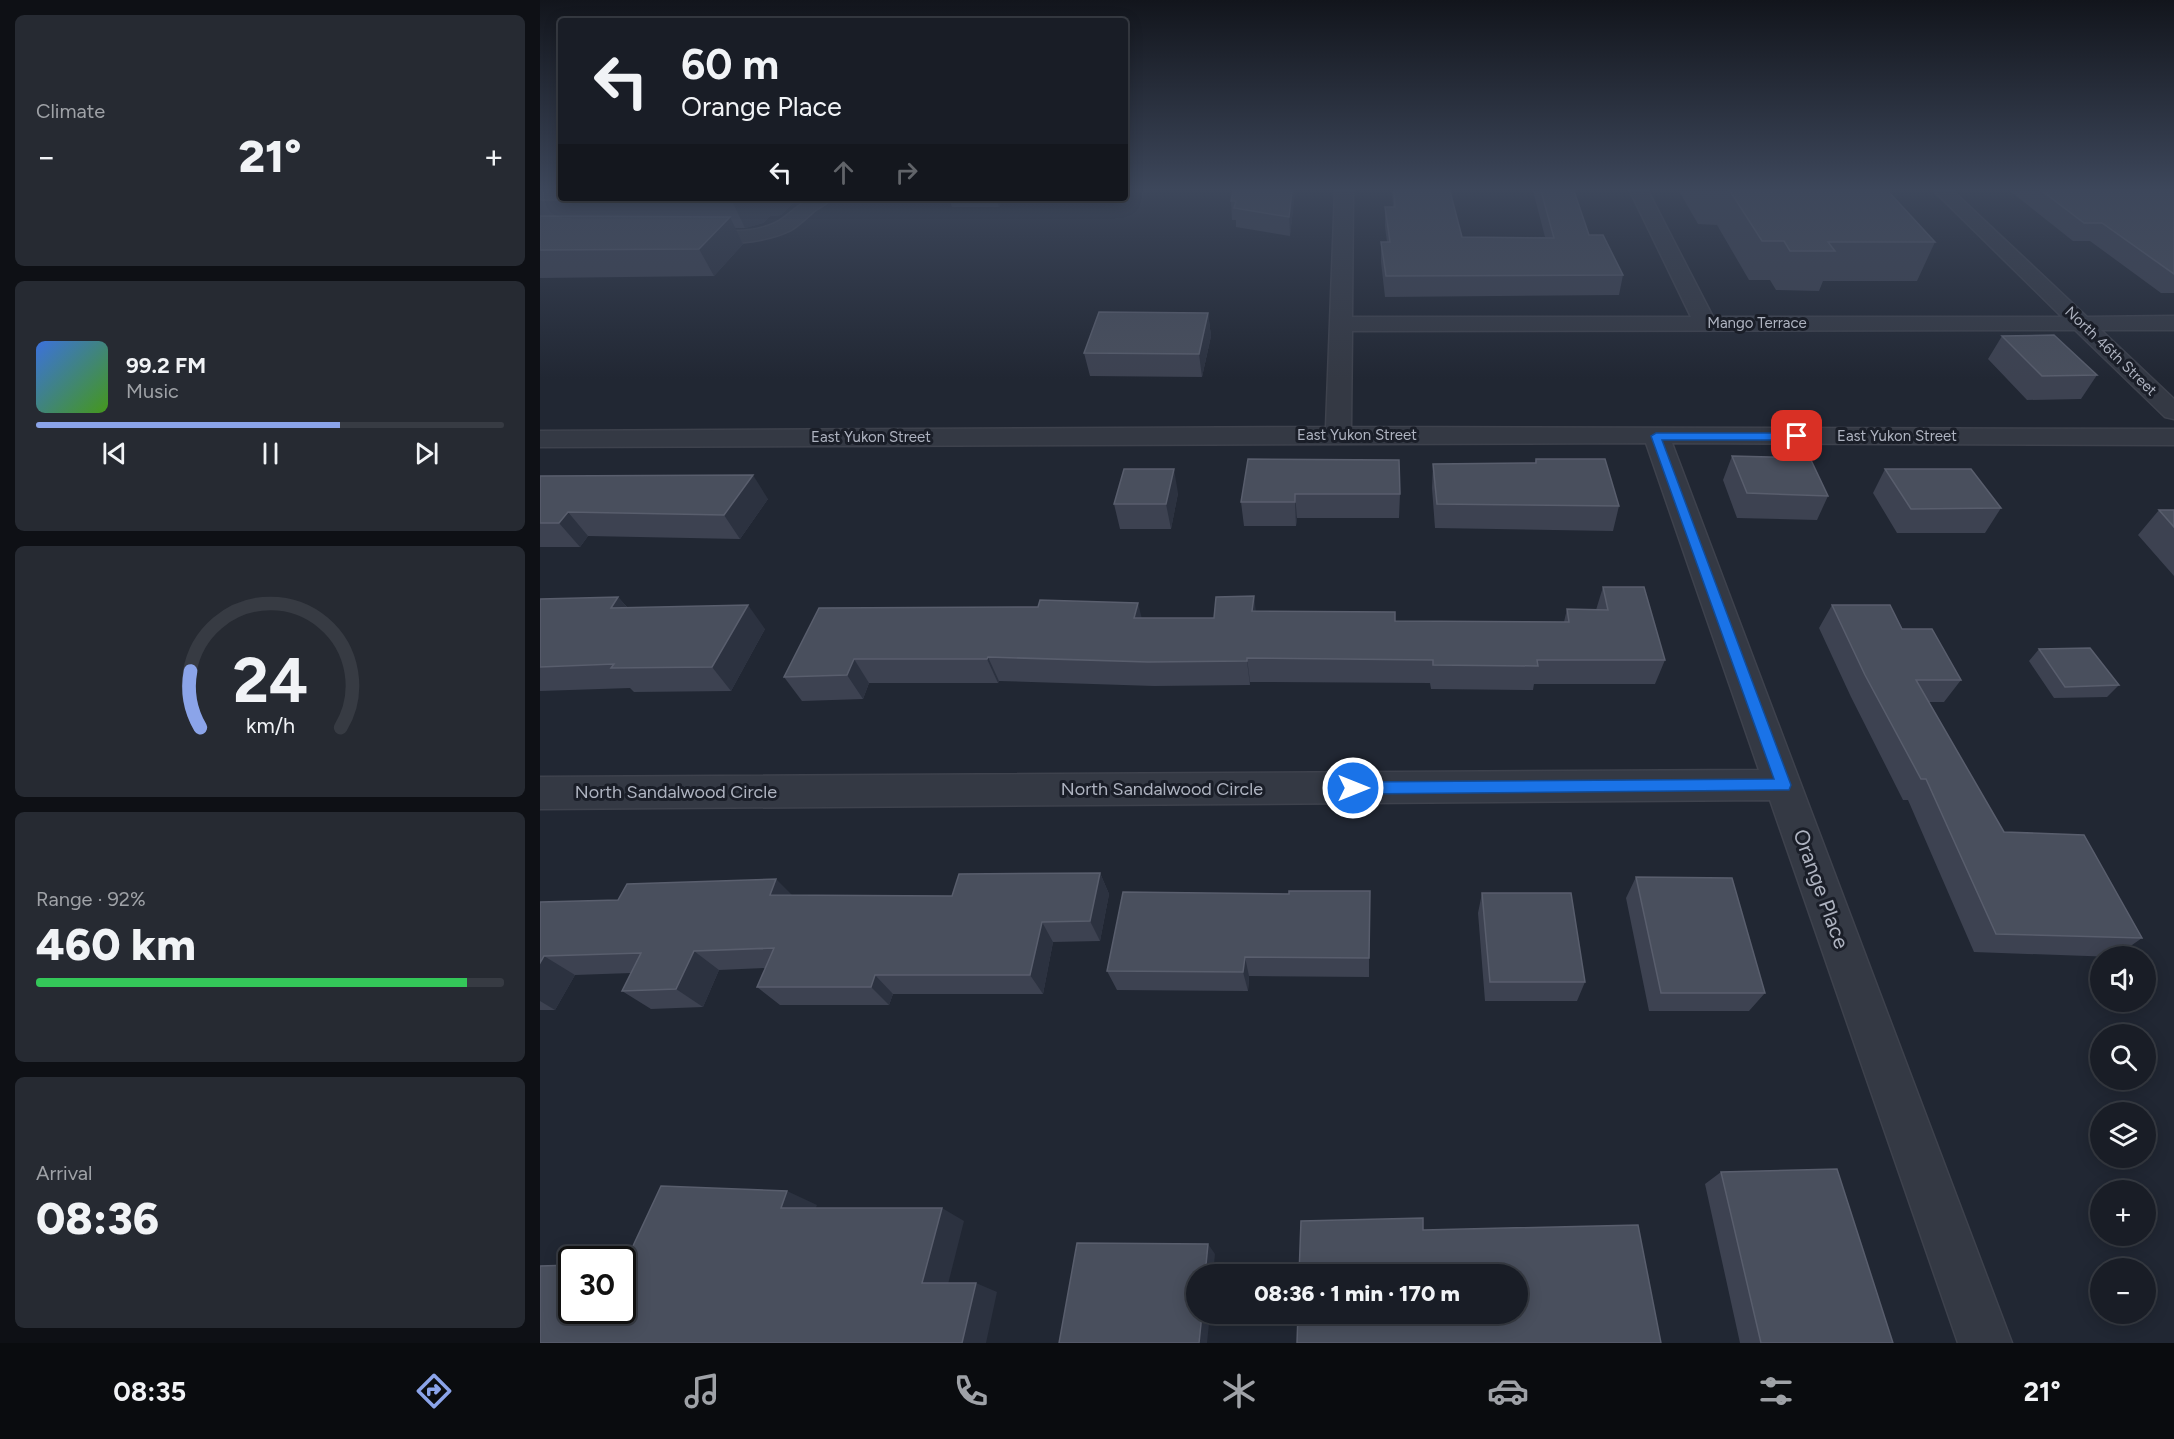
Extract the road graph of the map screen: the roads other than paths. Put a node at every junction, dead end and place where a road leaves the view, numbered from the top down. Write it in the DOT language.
graph roads {
  1 [pos="1342,254"];
  2 [pos="1670,254"];
  3 [pos="2008,254"];
  4 [pos="1705,323"];
  5 [pos="2174,323"];
  6 [pos="1340,324"];
  7 [pos="2083,324"];
  8 [pos="2174,412"];
  9 [pos="1338,435"];
  10 [pos="1656,436"];
  11 [pos="2174,437"];
  12 [pos="540,439"];
  13 [pos="1784,785"];
  14 [pos="540,793"];
  15 [pos="1985,1343"];
  1 -- 6 [label="street"];
  2 -- 4 [label="street"];
  3 -- 7 [label="street, North 46th Street"];
  4 -- 6 [label="street, Mango Terrace"];
  4 -- 7 [label="street, Mango Terrace"];
  5 -- 7 [label="street, Mango Terrace"];
  6 -- 9 [label="street"];
  7 -- 8 [label="street, North 46th Street"];
  9 -- 10 [label="street, East Yukon Street"];
  9 -- 12 [label="street, East Yukon Street"];
  10 -- 11 [label="street, East Yukon Street"];
  10 -- 13 [label="street, Orange Place"];
  13 -- 14 [label="street, North Sandalwood Circle"];
  13 -- 15 [label="street, Orange Place"];
}
